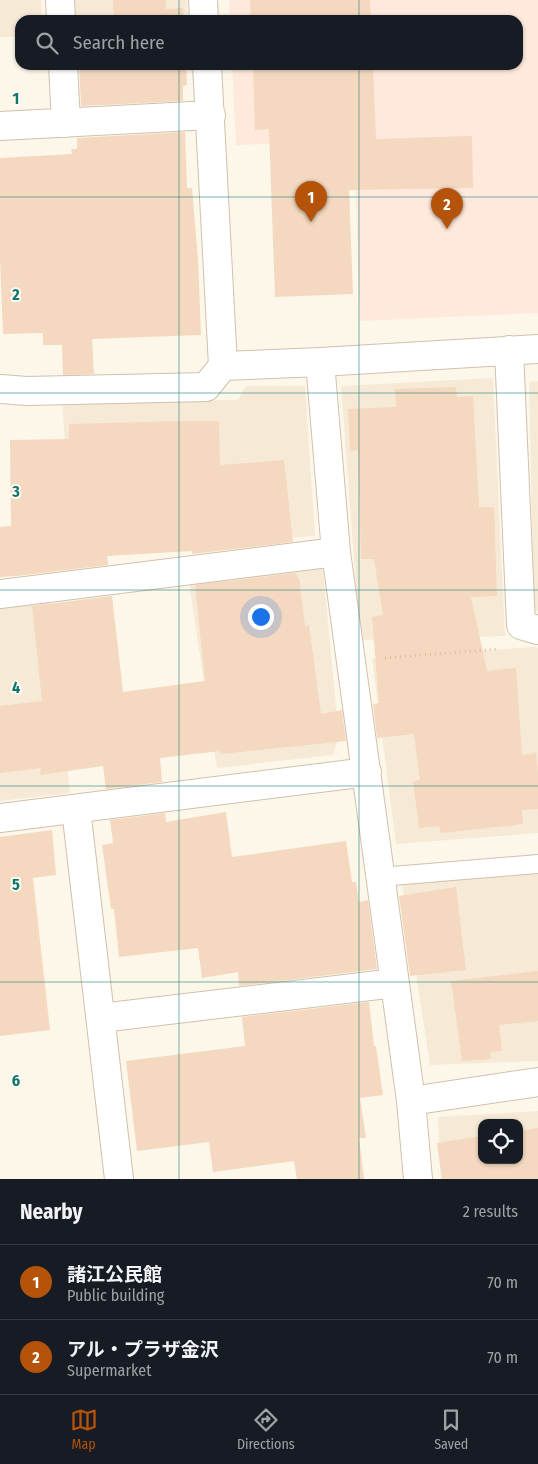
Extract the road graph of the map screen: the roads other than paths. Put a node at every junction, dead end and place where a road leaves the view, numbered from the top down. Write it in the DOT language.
graph roads {
  1 [pos="60,0"];
  2 [pos="203,0"];
  3 [pos="61,15"];
  4 [pos="204,15"];
  5 [pos="63,70"];
  6 [pos="208,70"];
  7 [pos="211,115"];
  8 [pos="66,122"];
  9 [pos="0,126"];
  10 [pos="538,349"];
  11 [pos="508,350"];
  12 [pos="320,362"];
  13 [pos="223,366"];
  14 [pos="0,389"];
  15 [pos="336,552"];
  16 [pos="0,594"];
  17 [pos="530,628"];
  18 [pos="367,772"];
  19 [pos="76,809"];
  20 [pos="0,818"];
  21 [pos="538,864"];
  22 [pos="380,877"];
  23 [pos="395,983"];
  24 [pos="101,1018"];
  25 [pos="538,1082"];
  26 [pos="411,1101"];
  27 [pos="119,1179"];
  28 [pos="418,1179"];
  1 -- 3 [label="street"];
  2 -- 4 [label="street"];
  5 -- 8 [label="street"];
  6 -- 7 [label="street"];
  7 -- 8 [label="street"];
  7 -- 13 [label="street"];
  8 -- 9 [label="street"];
  10 -- 11 [label="street"];
  11 -- 12 [label="street"];
  11 -- 17 [label="street"];
  12 -- 13 [label="street"];
  12 -- 15 [label="street"];
  13 -- 14 [label="street"];
  15 -- 16 [label="street"];
  15 -- 18 [label="street"];
  18 -- 19 [label="street"];
  18 -- 22 [label="street"];
  19 -- 20 [label="street"];
  19 -- 24 [label="street"];
  21 -- 22 [label="lane"];
  22 -- 23 [label="street"];
  23 -- 24 [label="street"];
  23 -- 26 [label="street"];
  24 -- 27 [label="street"];
  25 -- 26 [label="street"];
  26 -- 28 [label="street"];
}
